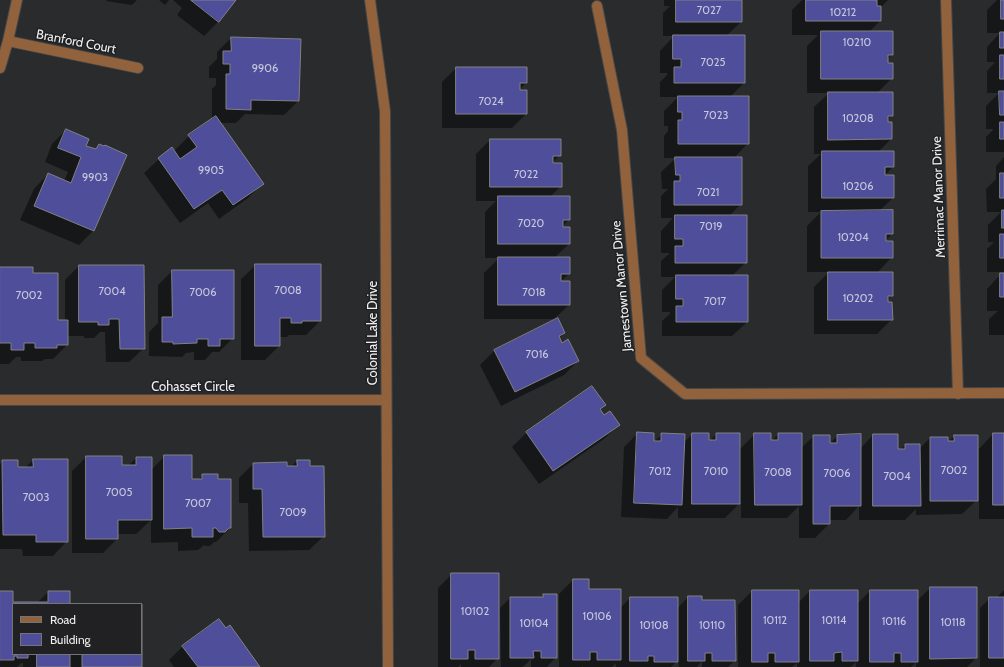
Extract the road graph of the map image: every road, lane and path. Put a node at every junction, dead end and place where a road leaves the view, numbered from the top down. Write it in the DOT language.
graph roads {
  1 [pos="17,0"];
  2 [pos="370,0"];
  3 [pos="946,0"];
  4 [pos="597,6"];
  5 [pos="8,41"];
  6 [pos="0,68"];
  7 [pos="138,68"];
  8 [pos="1004,393"];
  9 [pos="958,394"];
  10 [pos="0,400"];
  11 [pos="386,400"];
  12 [pos="388,667"];
  1 -- 5 [label="street"];
  2 -- 11 [label="street, Colonial Lake Drive"];
  3 -- 9 [label="street, Merrimac Manor Drive"];
  4 -- 9 [label="street, Jamestown Manor Drive"];
  5 -- 6 [label="street"];
  5 -- 7 [label="street, Branford Court"];
  8 -- 9 [label="street, Jamestown Manor Drive"];
  10 -- 11 [label="street, Cohasset Circle"];
  11 -- 12 [label="street, Colonial Lake Drive"];
}
